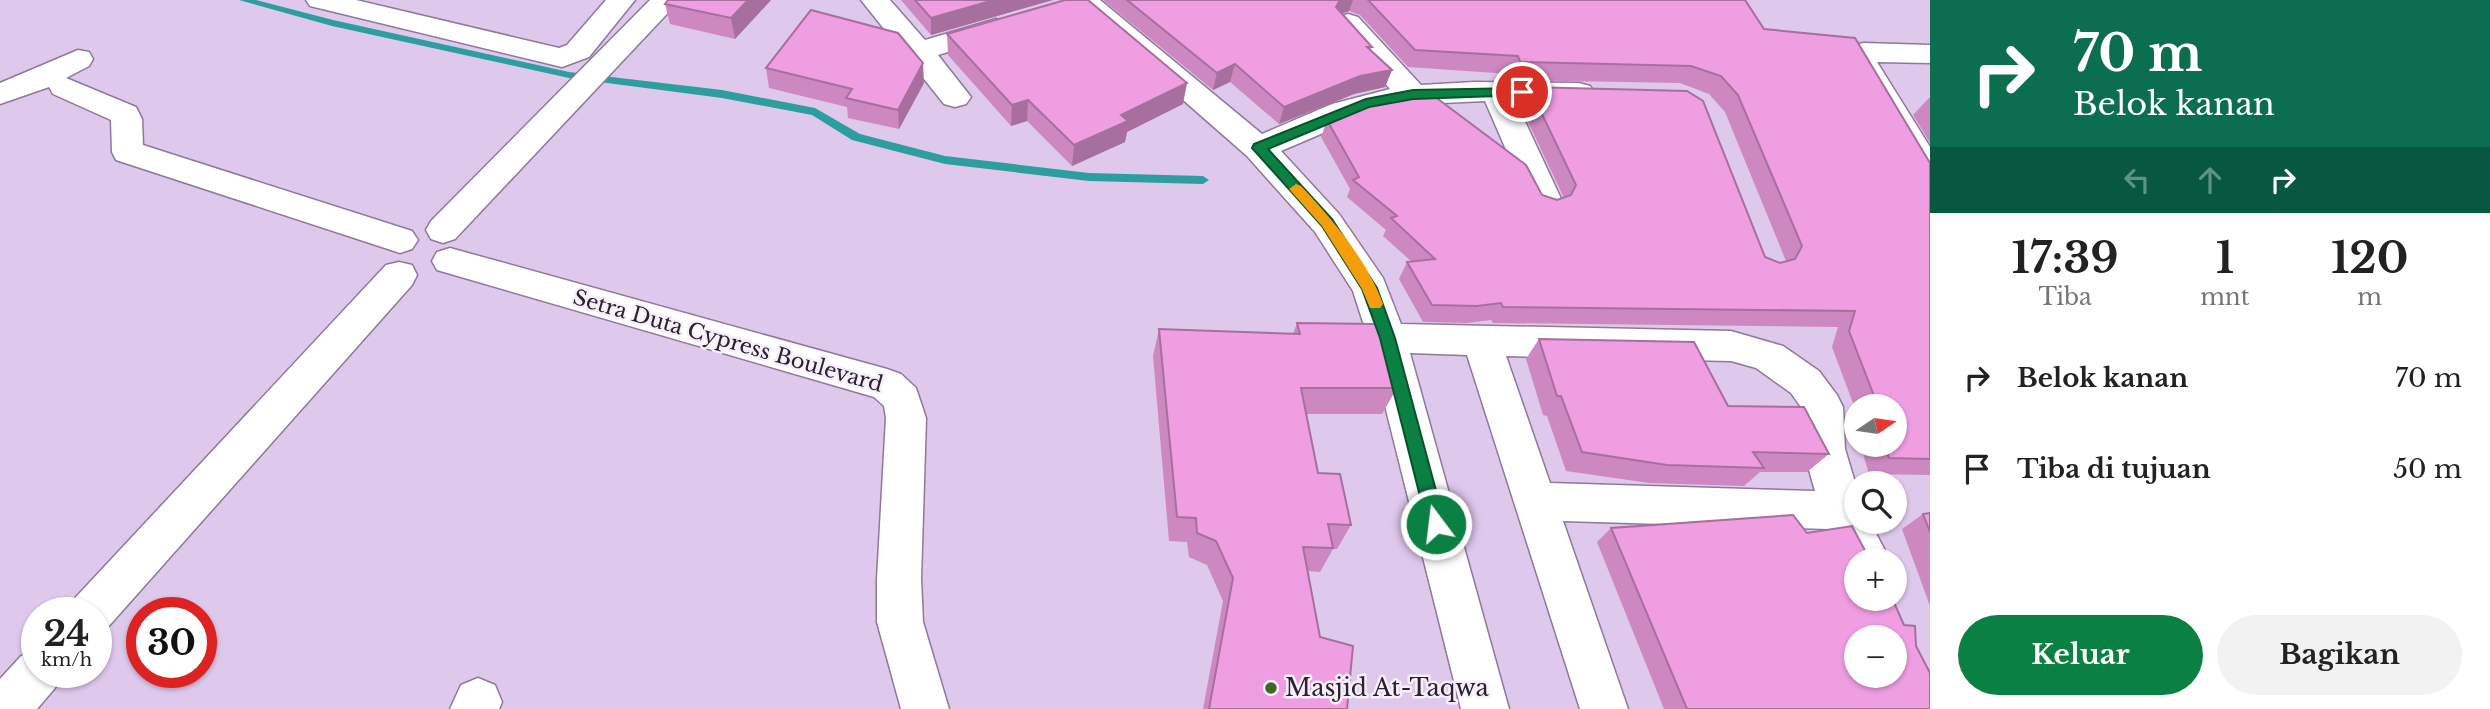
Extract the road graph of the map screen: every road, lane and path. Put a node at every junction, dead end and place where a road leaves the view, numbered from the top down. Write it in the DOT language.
graph roads {
  1 [pos="320,0"];
  2 [pos="621,0"];
  3 [pos="666,0"];
  4 [pos="875,0"];
  5 [pos="1076,4"];
  6 [pos="1022,21"];
  7 [pos="1348,23"];
  8 [pos="919,51"];
  9 [pos="1930,54"];
  10 [pos="1496,92"];
  11 [pos="0,94"];
  12 [pos="1413,94"];
  13 [pos="1614,94"];
  14 [pos="955,97"];
  15 [pos="1259,148"];
  16 [pos="1930,174"];
  17 [pos="1546,203"];
  18 [pos="447,245"];
  19 [pos="400,258"];
  20 [pos="1388,338"];
  21 [pos="1482,341"];
  22 [pos="1534,501"];
  23 [pos="1842,510"];
  24 [pos="1862,548"];
  25 [pos="105,597"];
  26 [pos="24,688"];
  27 [pos="5,709"];
  28 [pos="925,709"];
  29 [pos="1485,709"];
  30 [pos="1604,709"];
  1 -- 2 [label="street"];
  3 -- 18 [label="street"];
  4 -- 8 [label="street"];
  5 -- 15 [label="street"];
  6 -- 8 [label="street"];
  7 -- 12 [label="street"];
  8 -- 14 [label="street"];
  9 -- 16 [label="street"];
  10 -- 12 [label="street"];
  10 -- 13 [label="street"];
  10 -- 17 [label="street"];
  11 -- 19 [label="street"];
  12 -- 15 [label="street"];
  15 -- 20 [label="street"];
  18 -- 19 [label="street"];
  18 -- 28 [label="street, Setra Duta Cypress Boulevard"];
  19 -- 25 [label="street"];
  20 -- 21 [label="street"];
  20 -- 29 [label="street"];
  21 -- 22 [label="street"];
  21 -- 23 [label="street"];
  22 -- 23 [label="street"];
  22 -- 30 [label="street"];
  23 -- 24 [label="street"];
  26 -- 27 [label="street"];
}
